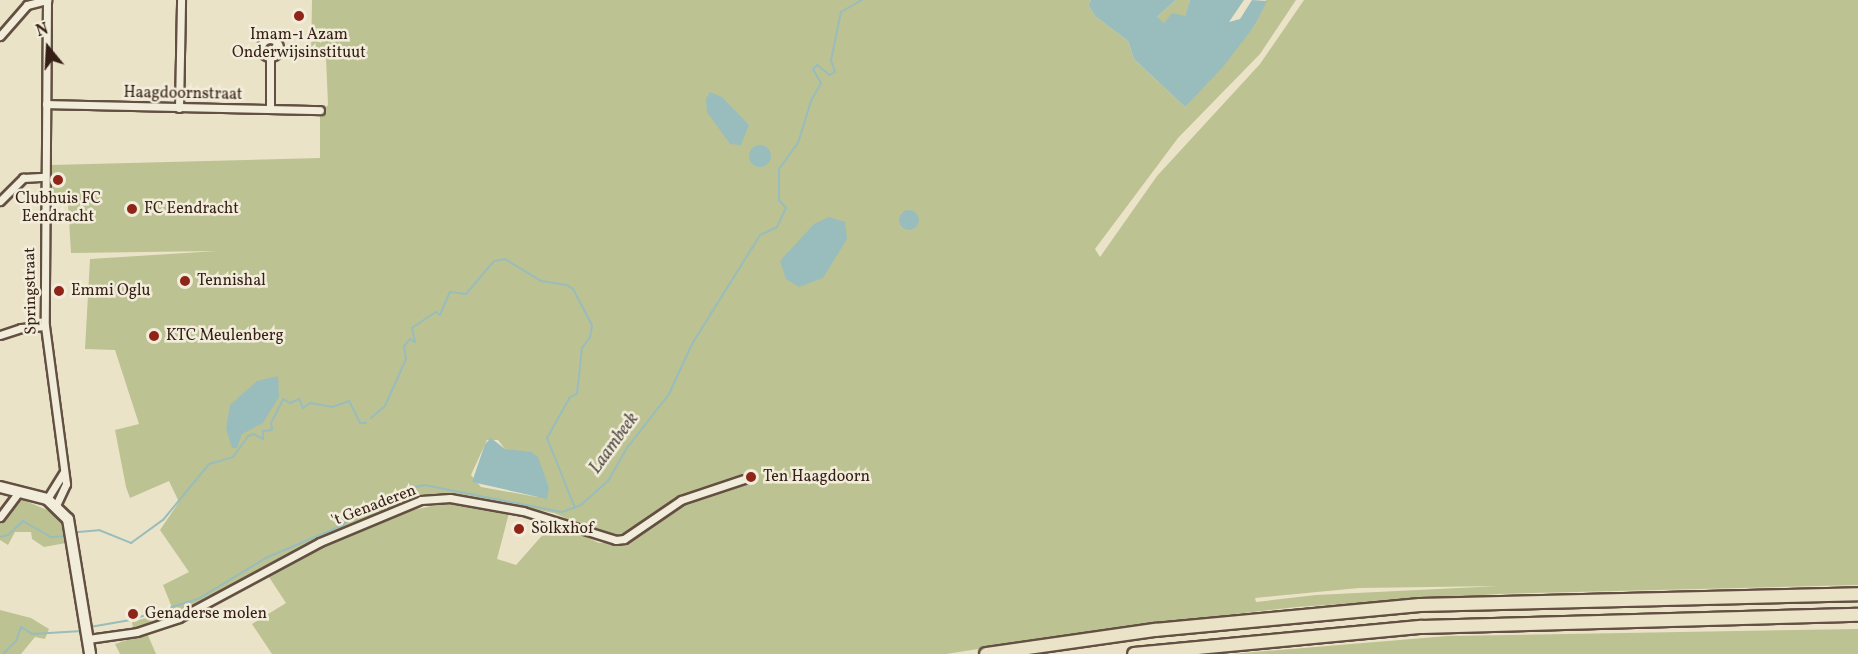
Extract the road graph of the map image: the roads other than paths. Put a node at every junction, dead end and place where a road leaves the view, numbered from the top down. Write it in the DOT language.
graph roads {
  1 [pos="47,0"];
  2 [pos="181,0"];
  3 [pos="0,36"];
  4 [pos="270,57"];
  5 [pos="46,104"];
  6 [pos="179,108"];
  7 [pos="270,109"];
  8 [pos="320,110"];
  9 [pos="45,177"];
  10 [pos="0,200"];
  11 [pos="45,326"];
  12 [pos="0,335"];
  13 [pos="744,479"];
  14 [pos="0,487"];
  15 [pos="20,492"];
  16 [pos="52,502"];
  17 [pos="0,517"];
  18 [pos="1858,594"];
  19 [pos="1858,615"];
  20 [pos="87,639"];
  21 [pos="88,653"];
  22 [pos="986,654"];
  23 [pos="1134,654"];
  1 -- 3 [label="street"];
  1 -- 5 [label="street, Springstraat"];
  2 -- 6 [label="street"];
  4 -- 7 [label="street"];
  5 -- 6 [label="street, Haagdoornstraat"];
  5 -- 9 [label="street, Springstraat"];
  6 -- 7 [label="street, Haagdoornstraat"];
  7 -- 8 [label="street, Haagdoornstraat"];
  9 -- 10 [label="street"];
  9 -- 11 [label="street, Springstraat"];
  11 -- 12 [label="street"];
  11 -- 16 [label="street, Springstraat"];
  13 -- 20 [label="street, 't Genaderen"];
  14 -- 15 [label="street"];
  15 -- 16 [label="street"];
  15 -- 17 [label="street"];
  16 -- 20 [label="street"];
  18 -- 22 [label="highway"];
  19 -- 23 [label="highway"];
  20 -- 21 [label="street"];
}
